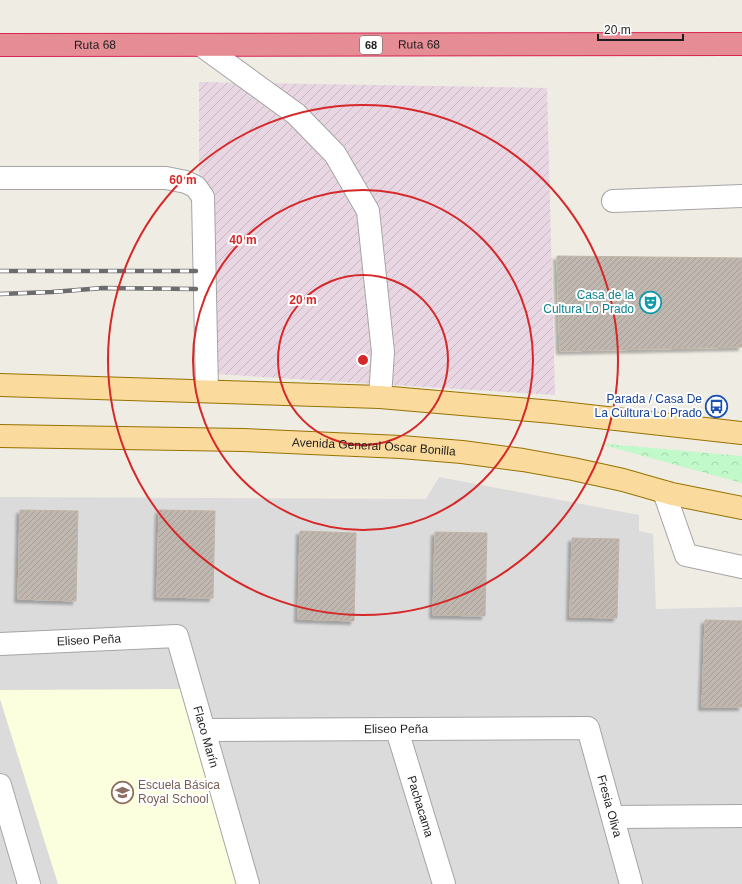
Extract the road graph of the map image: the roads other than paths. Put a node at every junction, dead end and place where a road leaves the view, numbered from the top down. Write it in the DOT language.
graph roads {
  1 [pos="742,44"];
  2 [pos="0,45"];
  3 [pos="201,45"];
  4 [pos="0,178"];
  5 [pos="742,196"];
  6 [pos="613,201"];
  7 [pos="0,385"];
  8 [pos="207,391"];
  9 [pos="380,397"];
  10 [pos="742,433"];
  11 [pos="0,436"];
  12 [pos="668,492"];
  13 [pos="742,508"];
  14 [pos="742,520"];
  15 [pos="742,567"];
  16 [pos="177,636"];
  17 [pos="0,644"];
  18 [pos="588,728"];
  19 [pos="205,730"];
  20 [pos="397,730"];
  21 [pos="0,785"];
  22 [pos="742,816"];
  23 [pos="613,817"];
  24 [pos="29,884"];
  25 [pos="248,884"];
  26 [pos="444,884"];
  27 [pos="631,884"];
  1 -- 3 [label="highway, Ruta 68 / 68"];
  2 -- 3 [label="highway, Ruta 68 / 68"];
  3 -- 9 [label="street"];
  4 -- 8 [label="street"];
  5 -- 6 [label="street"];
  7 -- 8 [label="main road"];
  8 -- 9 [label="main road"];
  9 -- 10 [label="main road"];
  11 -- 12 [label="main road, Avenida General Óscar Bonilla"];
  12 -- 13 [label="main road, Avenida General Óscar Bonilla"];
  12 -- 14 [label="main road"];
  12 -- 15 [label="street"];
  16 -- 17 [label="street, Eliseo Peña"];
  16 -- 19 [label="street, Flaco Marín"];
  18 -- 20 [label="street, Eliseo Peña"];
  18 -- 23 [label="street, Fresia Oliva"];
  19 -- 20 [label="street, Eliseo Peña"];
  19 -- 25 [label="street, Flaco Marín"];
  20 -- 26 [label="street, Pachacama"];
  21 -- 24 [label="street"];
  22 -- 23 [label="street"];
  23 -- 27 [label="street, Fresia Oliva"];
}
